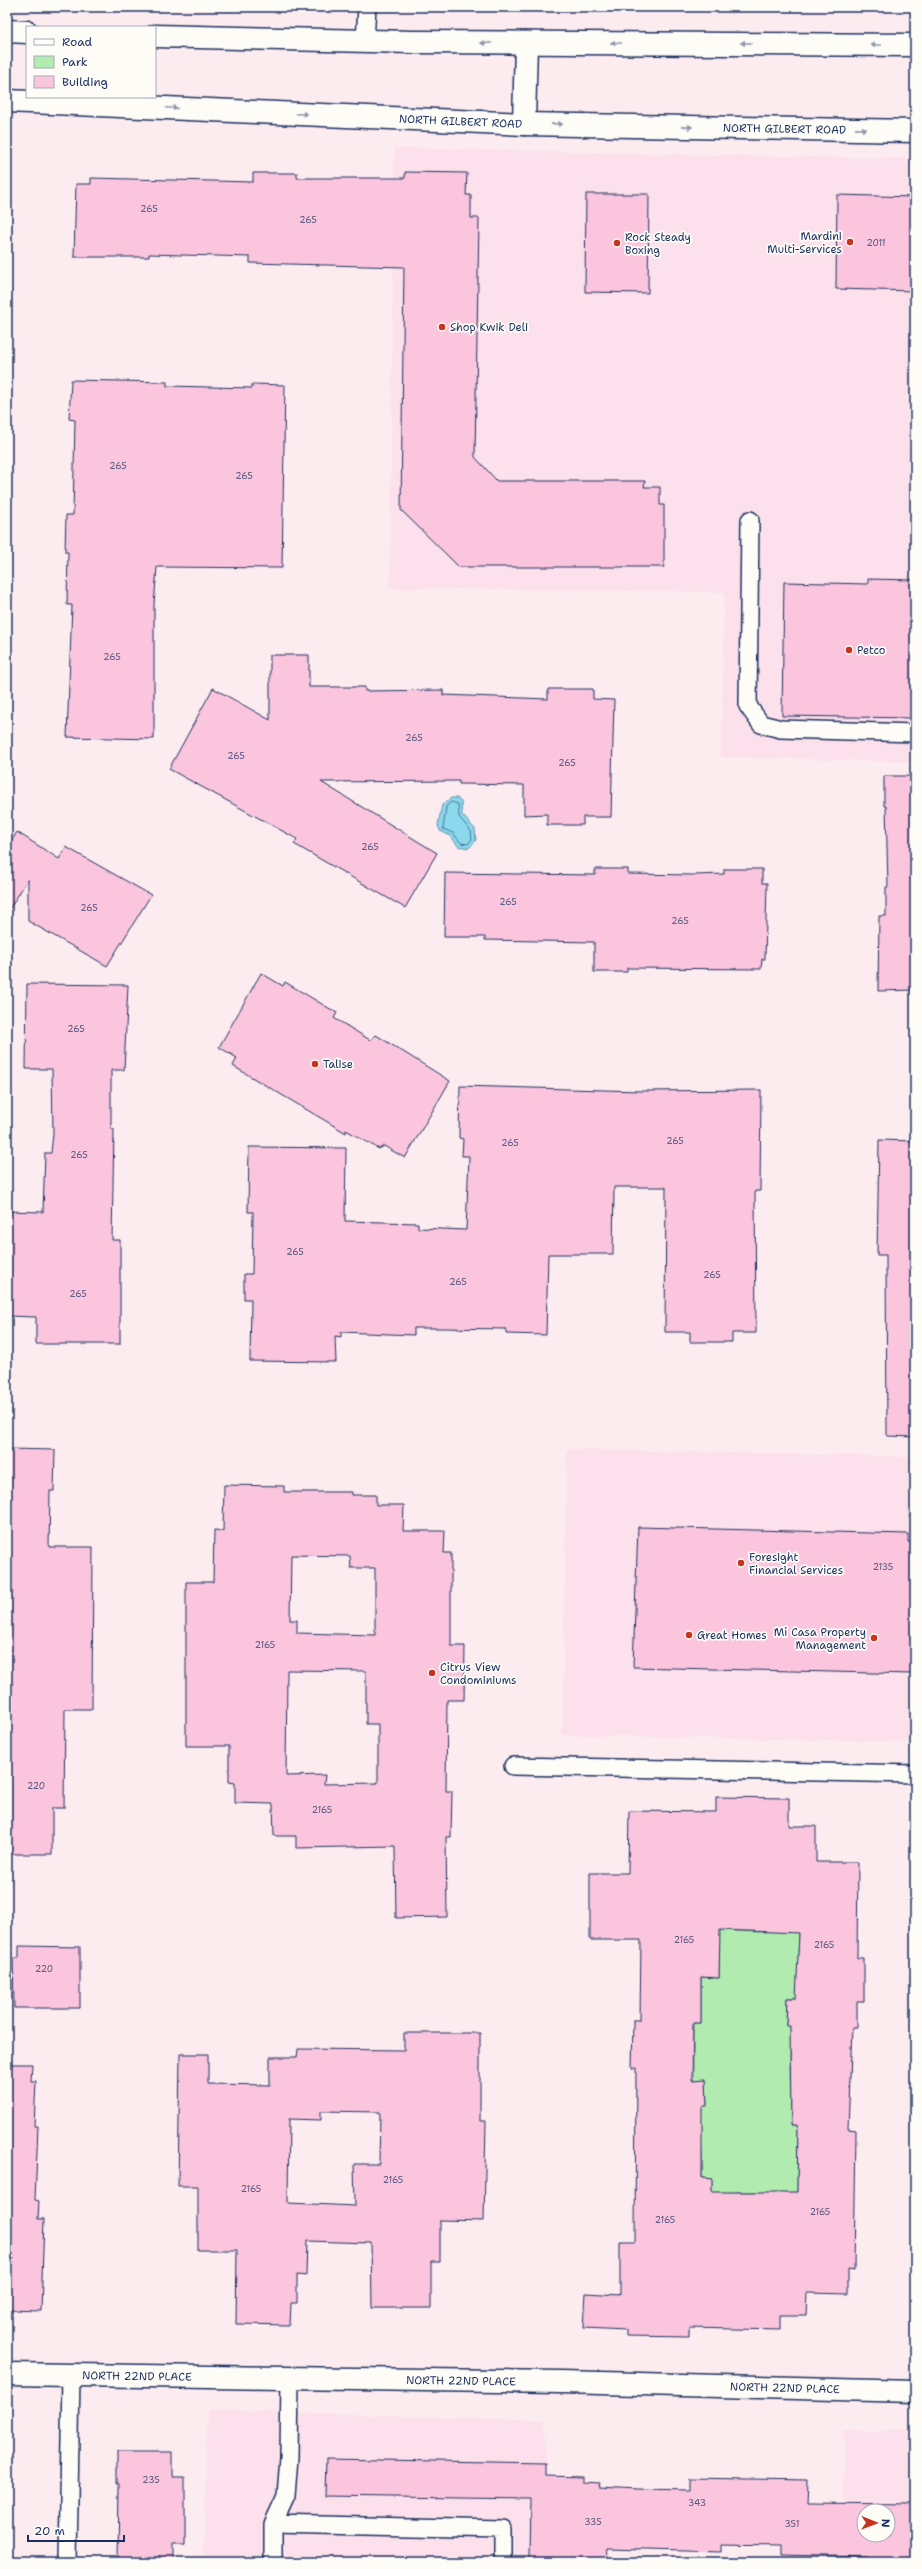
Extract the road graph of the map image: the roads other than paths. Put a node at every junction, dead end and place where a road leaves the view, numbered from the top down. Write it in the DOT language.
graph roads {
  1 [pos="367,7"];
  2 [pos="7,31"];
  3 [pos="26,32"];
  4 [pos="156,36"];
  5 [pos="365,41"];
  6 [pos="526,43"];
  7 [pos="915,45"];
  8 [pos="30,99"];
  9 [pos="7,101"];
  10 [pos="524,124"];
  11 [pos="915,130"];
  12 [pos="750,520"];
  13 [pos="915,733"];
  14 [pos="512,1766"];
  15 [pos="915,1774"];
  16 [pos="7,2374"];
  17 [pos="71,2375"];
  18 [pos="290,2377"];
  19 [pos="915,2391"];
  20 [pos="273,2524"];
  21 [pos="68,2562"];
  22 [pos="273,2562"];
  23 [pos="503,2562"];
  1 -- 5 [label="lane"];
  2 -- 3 [label="main road"];
  4 -- 5 [label="main road"];
  6 -- 5 [label="main road, one-way"];
  7 -- 6 [label="main road, one-way"];
  6 -- 10 [label="main road"];
  8 -- 9 [label="main road, NORTH GILBERT ROAD"];
  8 -- 10 [label="main road, NORTH GILBERT ROAD, one-way"];
  10 -- 11 [label="main road, NORTH GILBERT ROAD, one-way"];
  12 -- 13 [label="lane"];
  14 -- 15 [label="lane"];
  16 -- 17 [label="main road, NORTH 22ND PLACE"];
  17 -- 18 [label="main road, NORTH 22ND PLACE"];
  17 -- 21 [label="lane"];
  18 -- 19 [label="main road, NORTH 22ND PLACE"];
  18 -- 20 [label="lane"];
  20 -- 22 [label="lane"];
  20 -- 23 [label="lane"];
}
